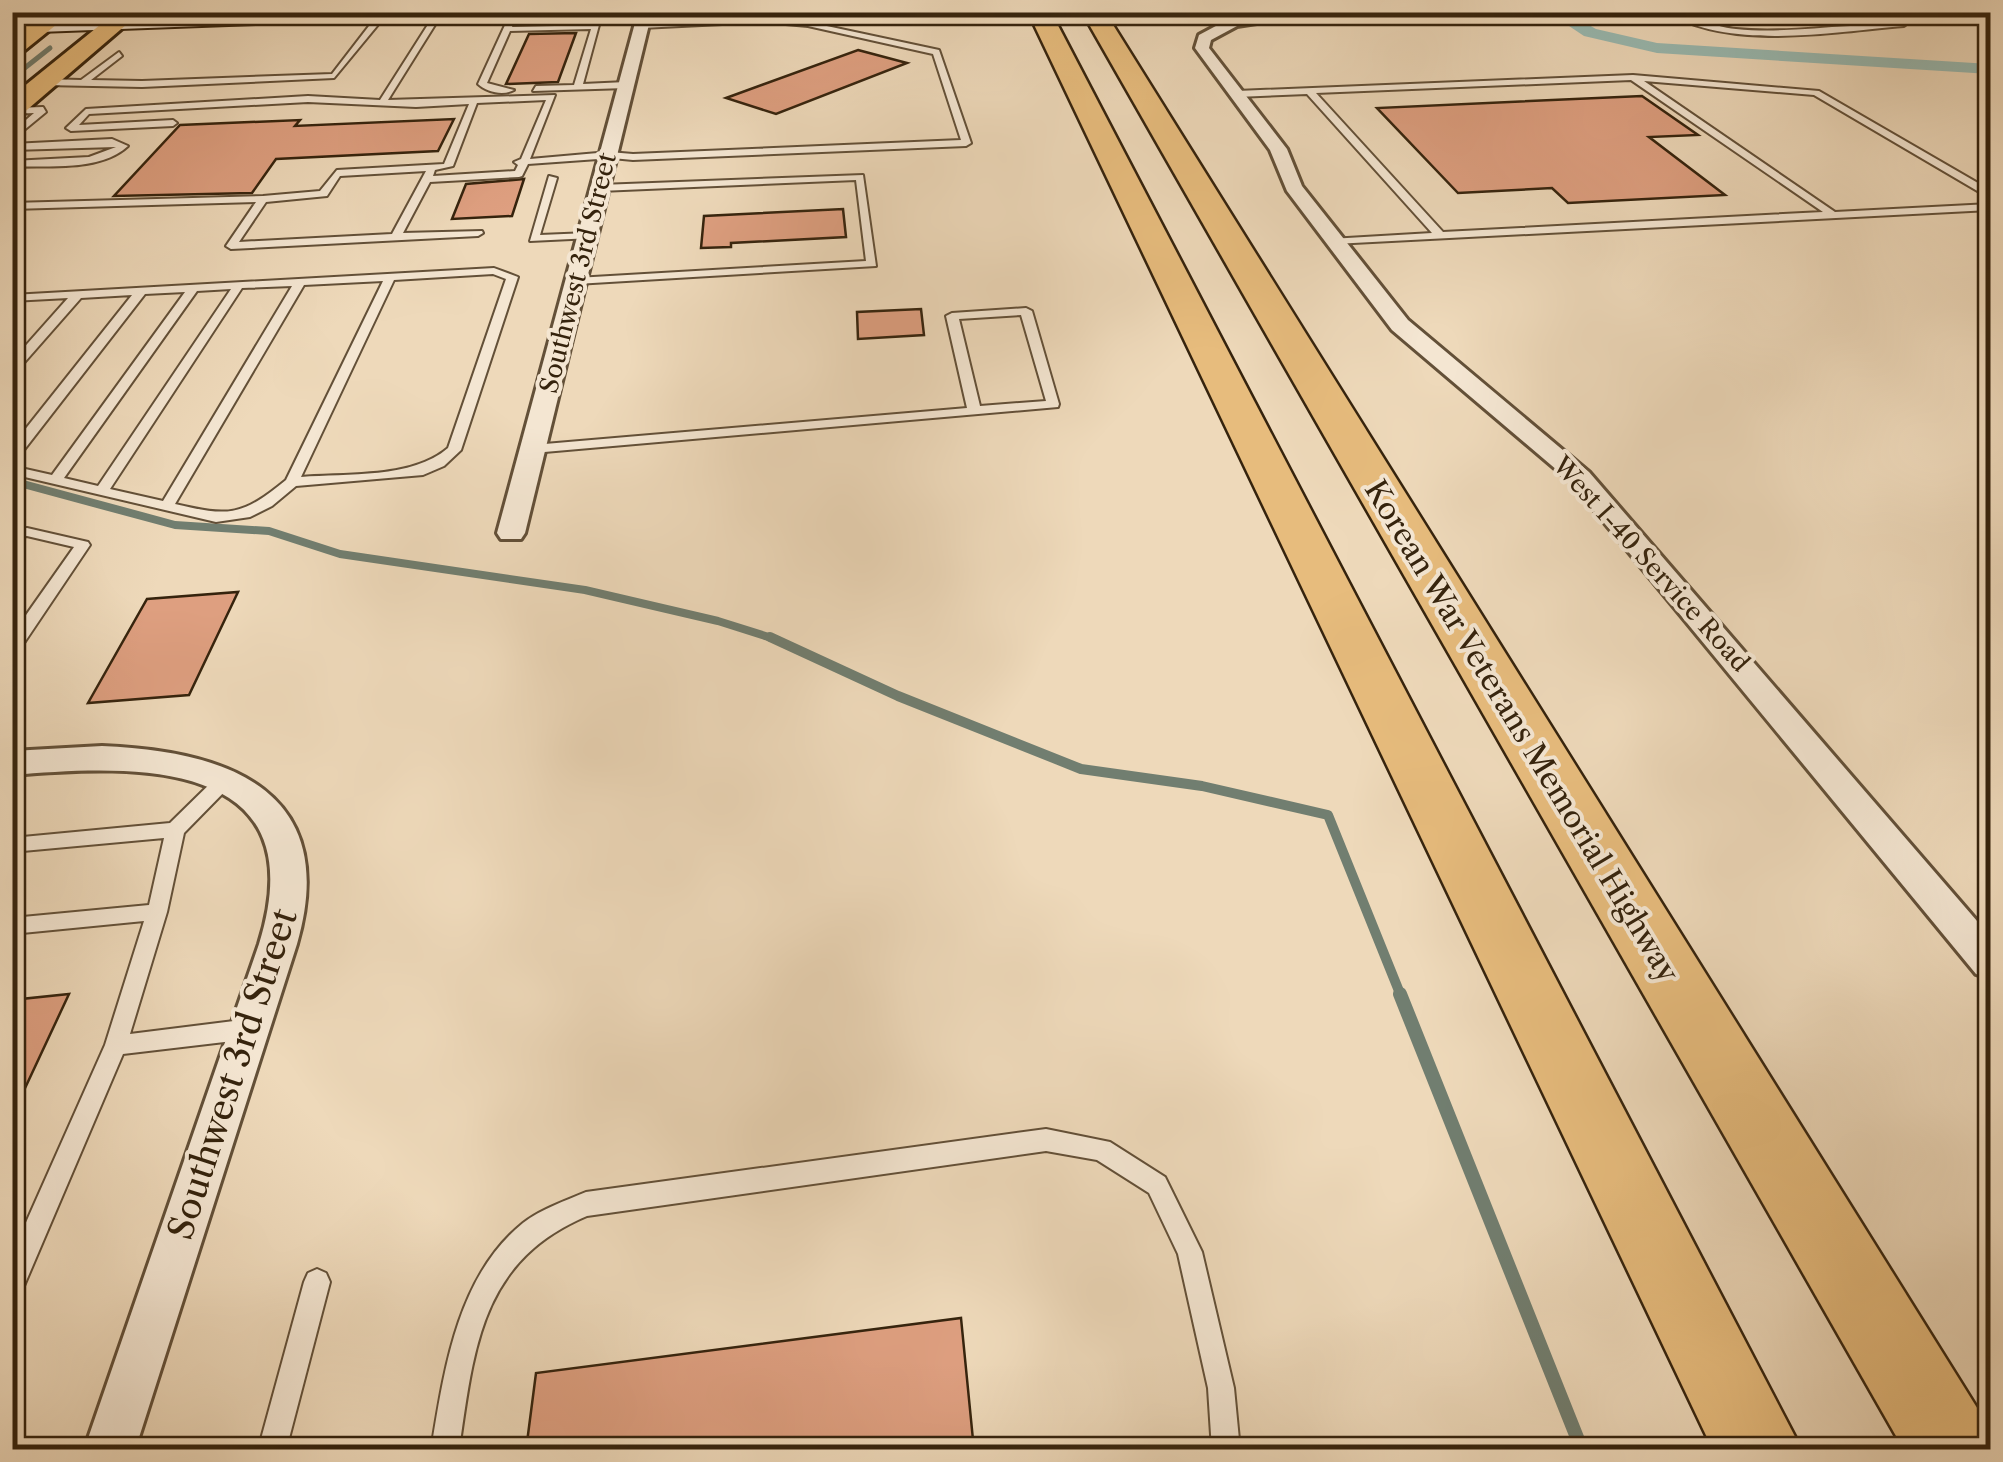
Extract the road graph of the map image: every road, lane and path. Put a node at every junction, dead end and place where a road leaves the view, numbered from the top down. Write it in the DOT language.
graph roads {
  1 [pos="417,12"];
  2 [pos="440,12"];
  3 [pos="515,12"];
  4 [pos="1039,12"];
  5 [pos="1093,12"];
  6 [pos="1322,12"];
  7 [pos="1669,12"];
  8 [pos="1844,12"];
  9 [pos="1919,12"];
  10 [pos="277,15"];
  11 [pos="373,15"];
  12 [pos="1905,16"];
  13 [pos="643,20"];
  14 [pos="1852,28"];
  15 [pos="508,29"];
  16 [pos="117,31"];
  17 [pos="28,32"];
  18 [pos="1116,38"];
  19 [pos="1633,78"];
  20 [pos="44,82"];
  21 [pos="83,83"];
  22 [pos="578,87"];
  23 [pos="625,90"];
  24 [pos="1310,92"];
  25 [pos="1237,94"];
  26 [pos="552,97"];
  27 [pos="474,101"];
  28 [pos="382,102"];
  29 [pos="12,110"];
  30 [pos="173,123"];
  31 [pos="12,137"];
  32 [pos="12,147"];
  33 [pos="608,156"];
  34 [pos="526,162"];
  35 [pos="13,164"];
  36 [pos="448,166"];
  37 [pos="433,167"];
  38 [pos="552,178"];
  39 [pos="426,179"];
  40 [pos="600,188"];
  41 [pos="1990,194"];
  42 [pos="263,199"];
  43 [pos="12,206"];
  44 [pos="1990,207"];
  45 [pos="1833,216"];
  46 [pos="478,233"];
  47 [pos="588,236"];
  48 [pos="1441,236"];
  49 [pos="396,237"];
  50 [pos="1334,241"];
  51 [pos="390,277"];
  52 [pos="576,281"];
  53 [pos="300,282"];
  54 [pos="239,285"];
  55 [pos="193,288"];
  56 [pos="141,291"];
  57 [pos="76,295"];
  58 [pos="13,299"];
  59 [pos="12,370"];
  60 [pos="974,410"];
  61 [pos="533,449"];
  62 [pos="12,456"];
  63 [pos="12,470"];
  64 [pos="56,480"];
  65 [pos="292,482"];
  66 [pos="102,490"];
  67 [pos="166,508"];
  68 [pos="12,533"];
  69 [pos="512,533"];
  70 [pos="12,648"];
  71 [pos="12,762"];
  72 [pos="228,778"];
  73 [pos="175,830"];
  74 [pos="12,845"];
  75 [pos="157,912"];
  76 [pos="12,926"];
  77 [pos="1990,962"];
  78 [pos="250,1029"];
  79 [pos="116,1045"];
  80 [pos="316,1282"];
  81 [pos="12,1284"];
  82 [pos="109,1450"];
  83 [pos="272,1450"];
  84 [pos="445,1450"];
  85 [pos="1226,1450"];
  86 [pos="1759,1450"];
  87 [pos="1953,1450"];
  1 -- 11 [label="main road"];
  2 -- 28 [label="lane"];
  3 -- 15 [label="lane"];
  4 -- 86 [label="highway"];
  5 -- 18 [label="highway, Korean War Veterans Memorial Highway"];
  6 -- 25 [label="street, West I-40 Service Road"];
  7 -- 14 [label="lane"];
  8 -- 14 [label="lane"];
  9 -- 12 [label="lane"];
  10 -- 11 [label="main road"];
  10 -- 16 [label="main road"];
  11 -- 16 [label="main road"];
  11 -- 21 [label="lane"];
  12 -- 14 [label="lane"];
  13 -- 23 [label="street, Southwest 3rd Street"];
  13 -- 33 [label="lane"];
  15 -- 22 [label="lane"];
  15 -- 22 [label="lane"];
  16 -- 17 [label="main road"];
  16 -- 20 [label="main road"];
  16 -- 21 [label="lane"];
  18 -- 87 [label="highway, Korean War Veterans Memorial Highway"];
  19 -- 24 [label="lane"];
  19 -- 41 [label="lane"];
  19 -- 45 [label="lane"];
  20 -- 21 [label="lane"];
  20 -- 29 [label="main road"];
  22 -- 23 [label="lane"];
  23 -- 26 [label="lane"];
  23 -- 33 [label="street, Southwest 3rd Street"];
  24 -- 25 [label="lane"];
  24 -- 48 [label="lane"];
  25 -- 50 [label="street, West I-40 Service Road"];
  26 -- 27 [label="lane"];
  26 -- 34 [label="lane"];
  27 -- 28 [label="lane"];
  27 -- 36 [label="lane"];
  28 -- 30 [label="lane"];
  29 -- 31 [label="lane"];
  32 -- 35 [label="lane"];
  33 -- 34 [label="lane"];
  33 -- 40 [label="street, Southwest 3rd Street"];
  34 -- 36 [label="lane"];
  34 -- 39 [label="lane"];
  36 -- 37 [label="lane"];
  37 -- 39 [label="lane"];
  37 -- 42 [label="lane"];
  38 -- 47 [label="lane"];
  39 -- 49 [label="lane"];
  40 -- 47 [label="street, Southwest 3rd Street"];
  40 -- 52 [label="lane"];
  42 -- 43 [label="lane"];
  42 -- 49 [label="lane"];
  44 -- 45 [label="lane"];
  45 -- 48 [label="lane"];
  46 -- 49 [label="lane"];
  47 -- 52 [label="street, Southwest 3rd Street"];
  48 -- 50 [label="lane"];
  50 -- 77 [label="street, West I-40 Service Road"];
  51 -- 53 [label="lane"];
  51 -- 65 [label="lane"];
  51 -- 65 [label="lane"];
  52 -- 61 [label="street, Southwest 3rd Street"];
  53 -- 54 [label="lane"];
  53 -- 67 [label="lane"];
  54 -- 55 [label="lane"];
  54 -- 66 [label="lane"];
  55 -- 56 [label="lane"];
  55 -- 64 [label="lane"];
  56 -- 57 [label="lane"];
  56 -- 62 [label="lane"];
  57 -- 58 [label="lane"];
  57 -- 59 [label="lane"];
  60 -- 60 [label="lane"];
  60 -- 61 [label="lane"];
  61 -- 69 [label="street, Southwest 3rd Street"];
  63 -- 64 [label="lane"];
  64 -- 66 [label="lane"];
  65 -- 67 [label="lane"];
  66 -- 67 [label="lane"];
  68 -- 70 [label="lane"];
  71 -- 72 [label="street, Southwest 3rd Street"];
  72 -- 73 [label="lane"];
  72 -- 78 [label="street, Southwest 3rd Street"];
  73 -- 74 [label="lane"];
  73 -- 75 [label="lane"];
  75 -- 76 [label="lane"];
  75 -- 79 [label="lane"];
  78 -- 79 [label="lane"];
  78 -- 82 [label="street, Southwest 3rd Street"];
  79 -- 81 [label="lane"];
  80 -- 83 [label="lane"];
  84 -- 85 [label="lane"];
}
